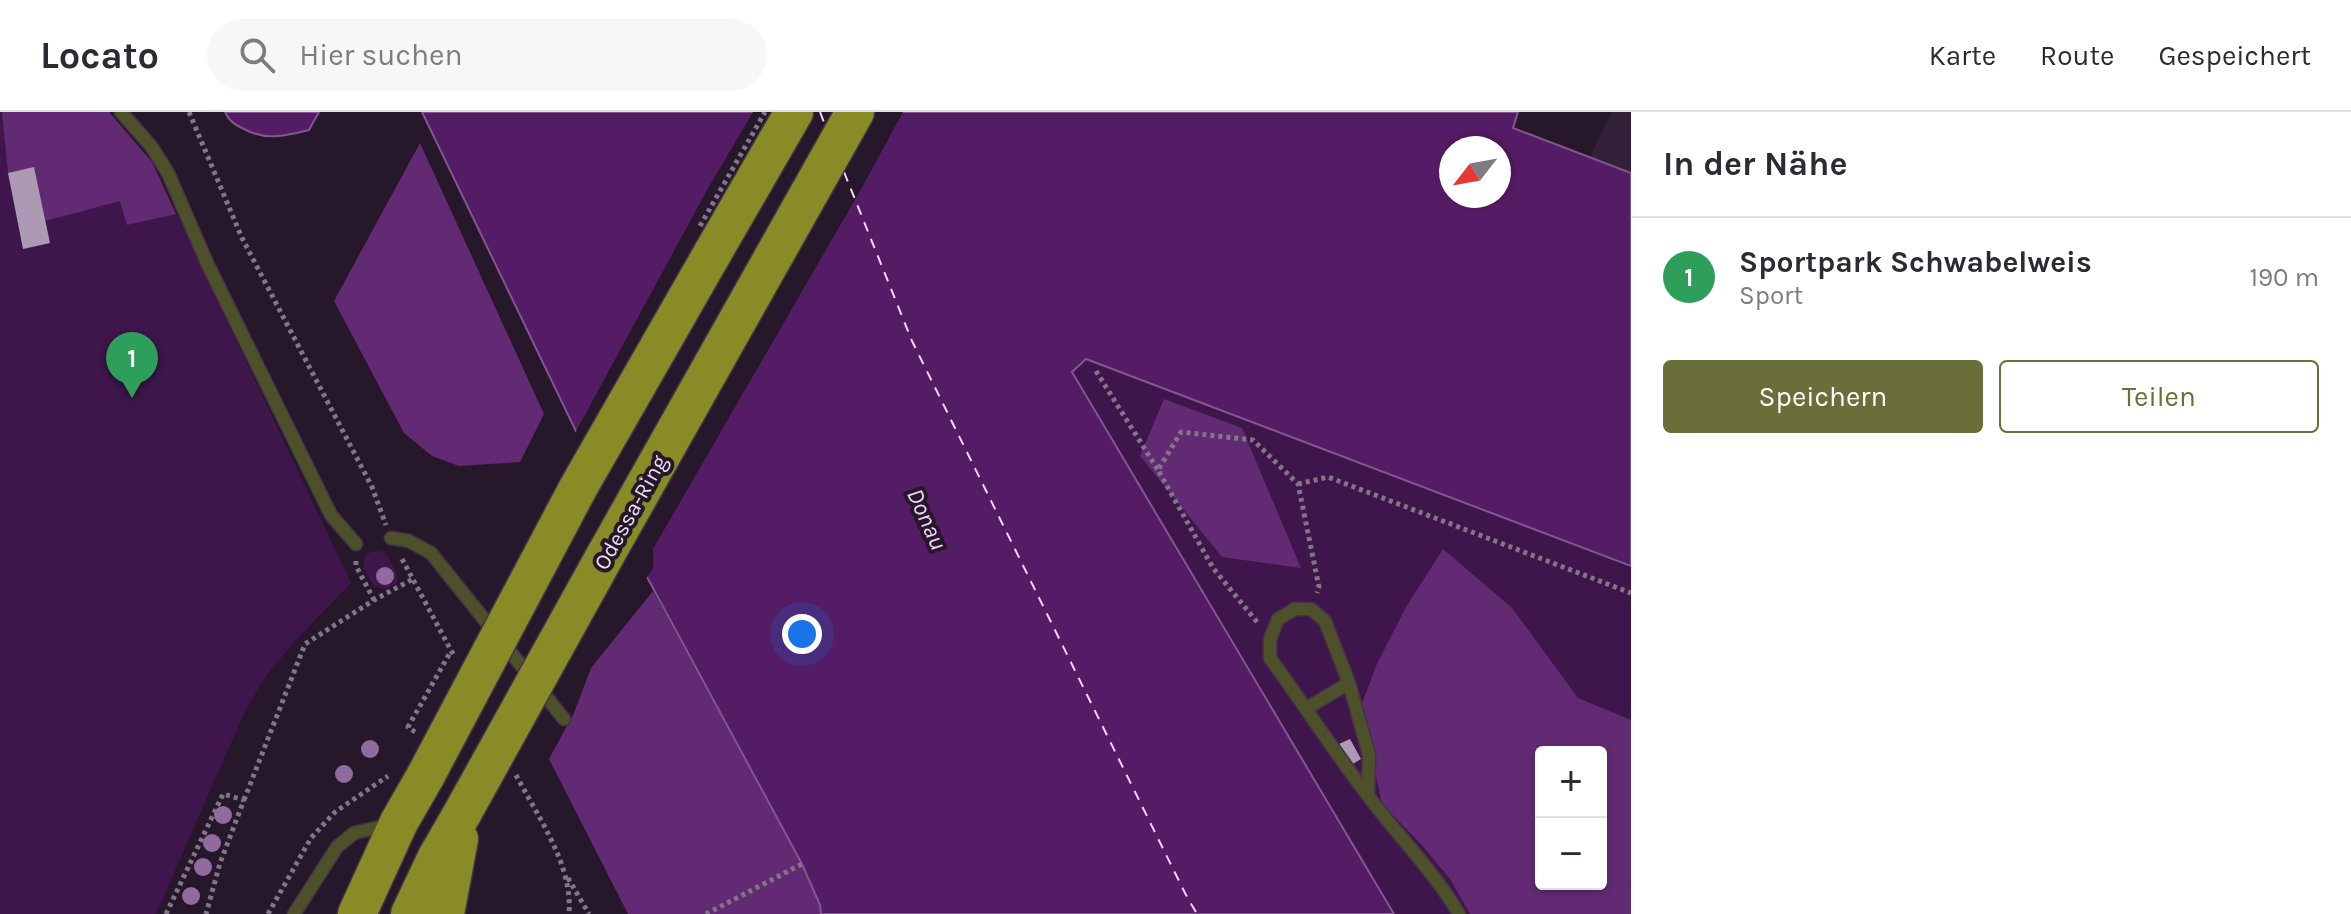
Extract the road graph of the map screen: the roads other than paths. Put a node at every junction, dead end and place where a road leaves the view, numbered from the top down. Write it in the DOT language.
graph roads {
  1 [pos="121,112"];
  2 [pos="794,112"];
  3 [pos="855,112"];
  4 [pos="391,538"];
  5 [pos="356,544"];
  6 [pos="1349,683"];
  7 [pos="1307,708"];
  8 [pos="564,719"];
  9 [pos="1368,796"];
  10 [pos="463,812"];
  11 [pos="399,822"];
  12 [pos="294,914"];
  13 [pos="333,914"];
  14 [pos="357,914"];
  15 [pos="410,914"];
  16 [pos="445,914"];
  17 [pos="1459,914"];
  1 -- 5 [label="lane"];
  2 -- 11 [label="highway, bridge"];
  3 -- 10 [label="highway, Odessa-Ring, bridge"];
  4 -- 8 [label="lane"];
  6 -- 7 [label="lane"];
  6 -- 7 [label="lane"];
  6 -- 9 [label="lane"];
  7 -- 9 [label="lane"];
  9 -- 17 [label="lane"];
  10 -- 15 [label="highway, Odessa-Ring"];
  10 -- 16 [label="highway"];
  11 -- 12 [label="lane"];
  11 -- 13 [label="highway"];
  11 -- 14 [label="highway"];
}
